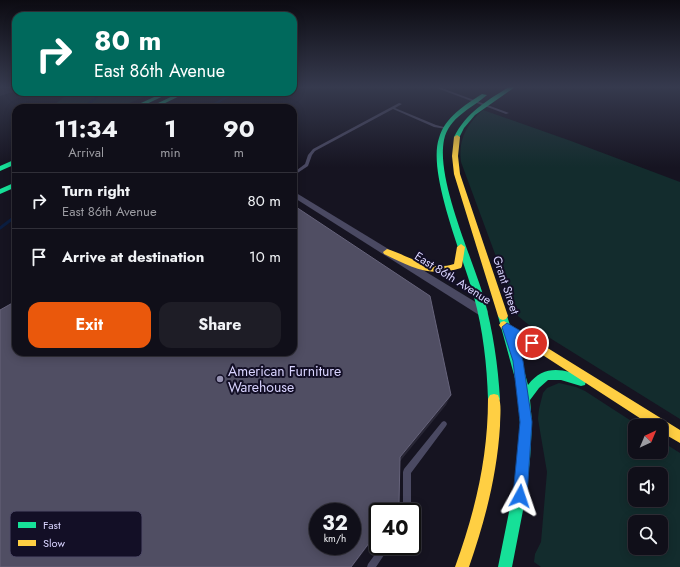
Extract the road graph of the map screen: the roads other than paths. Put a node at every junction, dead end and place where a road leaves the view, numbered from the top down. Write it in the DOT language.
graph roads {
  1 [pos="383,113"];
  2 [pos="406,113"];
  3 [pos="457,113"];
  4 [pos="475,113"];
  5 [pos="446,128"];
  6 [pos="12,160"];
  7 [pos="12,163"];
  8 [pos="0,164"];
  9 [pos="0,169"];
  10 [pos="297,172"];
  11 [pos="12,173"];
  12 [pos="0,178"];
  13 [pos="12,178"];
  14 [pos="0,184"];
  15 [pos="12,186"];
  16 [pos="0,192"];
  17 [pos="297,196"];
  18 [pos="461,241"];
  19 [pos="387,252"];
  20 [pos="483,312"];
  21 [pos="507,327"];
  22 [pos="606,390"];
  23 [pos="524,401"];
  24 [pos="444,424"];
  25 [pos="680,438"];
  26 [pos="407,503"];
  27 [pos="379,555"];
  28 [pos="370,567"];
  29 [pos="462,567"];
  30 [pos="505,567"];
  1 -- 10 [label="lane"];
  2 -- 5 [label="lane"];
  3 -- 5 [label="main road"];
  4 -- 21 [label="main road, Grant Street"];
  5 -- 18 [label="main road"];
  6 -- 8 [label="main road"];
  7 -- 9 [label="main road"];
  11 -- 12 [label="main road"];
  13 -- 14 [label="main road"];
  15 -- 16 [label="main road"];
  17 -- 19 [label="street, East 86th Avenue"];
  18 -- 19 [label="main road"];
  18 -- 20 [label="main road"];
  19 -- 20 [label="street, East 86th Avenue"];
  20 -- 21 [label="main road, East 86th Avenue"];
  20 -- 29 [label="main road"];
  21 -- 22 [label="main road, East 86th Avenue"];
  21 -- 23 [label="main road, Grant Street"];
  22 -- 23 [label="main road"];
  22 -- 25 [label="main road, East 86th Avenue"];
  23 -- 30 [label="main road, Grant Street"];
  24 -- 26 [label="lane"];
  27 -- 28 [label="lane"];
}
